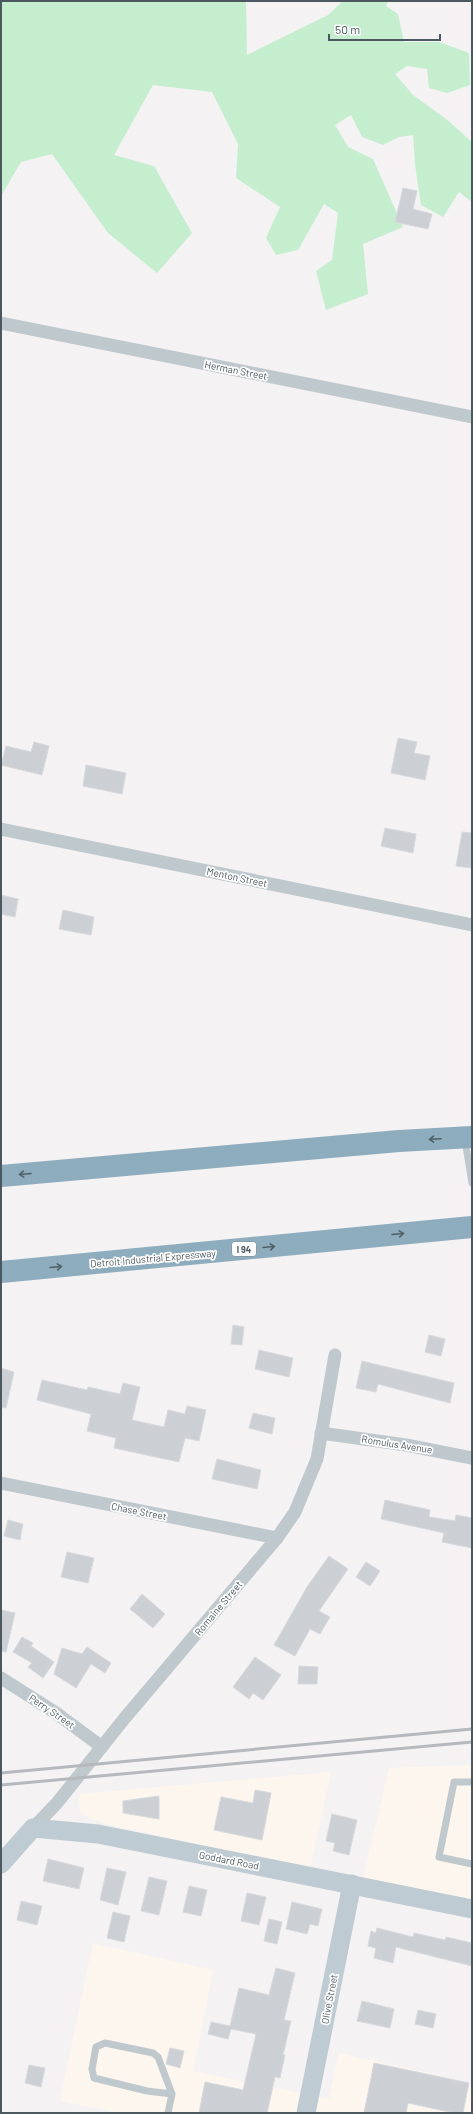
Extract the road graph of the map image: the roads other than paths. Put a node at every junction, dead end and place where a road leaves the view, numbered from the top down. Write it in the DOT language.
graph roads {
  1 [pos="1,323"];
  2 [pos="472,417"];
  3 [pos="1,829"];
  4 [pos="472,925"];
  5 [pos="468,1137"];
  6 [pos="399,1141"];
  7 [pos="1,1161"];
  8 [pos="1,1176"];
  9 [pos="472,1183"];
  10 [pos="472,1227"];
  11 [pos="1,1272"];
  12 [pos="335,1354"];
  13 [pos="321,1433"];
  14 [pos="472,1458"];
  15 [pos="1,1483"];
  16 [pos="277,1538"];
  17 [pos="1,1678"];
  18 [pos="102,1747"];
  19 [pos="472,1782"];
  20 [pos="33,1828"];
  21 [pos="1,1864"];
  22 [pos="472,1864"];
  23 [pos="352,1884"];
  24 [pos="472,1909"];
  25 [pos="172,2094"];
  26 [pos="168,2113"];
  27 [pos="306,2113"];
  1 -- 2 [label="street, Herman Street"];
  3 -- 4 [label="street, Menton Street"];
  5 -- 6 [label="highway, one-way"];
  5 -- 9 [label="lane"];
  6 -- 7 [label="highway"];
  6 -- 8 [label="highway, one-way"];
  11 -- 10 [label="highway, Detroit Industrial Expressway / I 94, one-way"];
  12 -- 13 [label="street, Romaine Street"];
  13 -- 14 [label="street, Romulus Avenue"];
  13 -- 16 [label="street, Romaine Street"];
  15 -- 16 [label="street, Chase Street"];
  16 -- 18 [label="street, Romaine Street"];
  17 -- 18 [label="street, Perry Street"];
  18 -- 20 [label="street, Romaine Street"];
  19 -- 22 [label="lane"];
  20 -- 21 [label="main road"];
  20 -- 23 [label="main road, Goddard Road"];
  23 -- 24 [label="main road, Goddard Road"];
  23 -- 27 [label="main road, Olive Street"];
  25 -- 25 [label="lane"];
  25 -- 26 [label="lane"];
}
